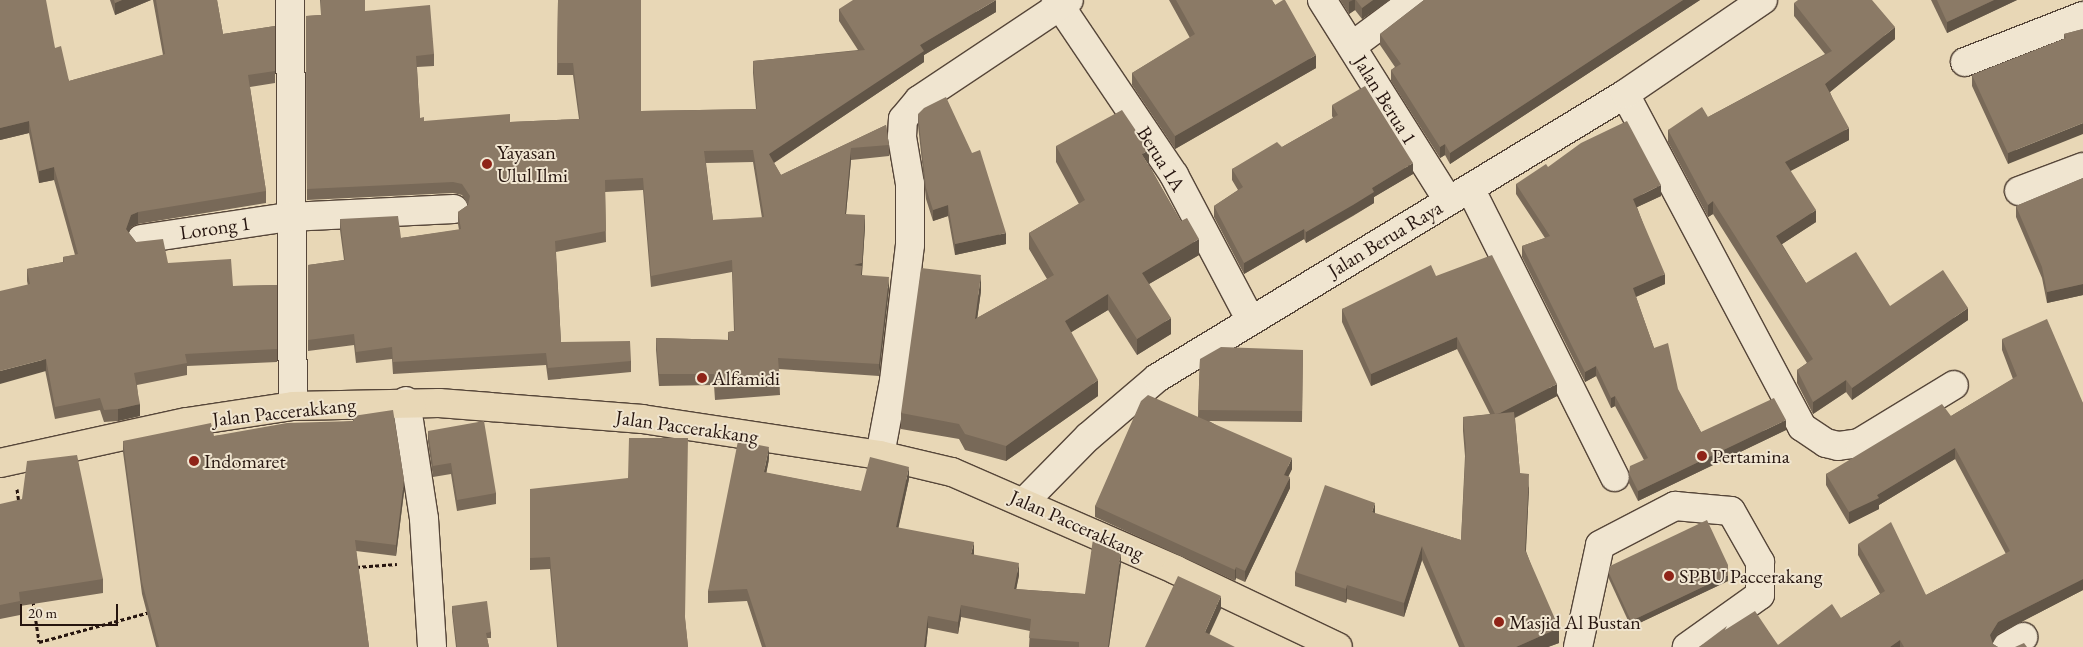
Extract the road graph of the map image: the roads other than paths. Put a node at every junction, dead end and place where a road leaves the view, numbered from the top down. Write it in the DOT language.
graph roads {
  1 [pos="290,0"];
  2 [pos="1322,0"];
  3 [pos="1414,0"];
  4 [pos="1763,0"];
  5 [pos="1062,2"];
  6 [pos="2083,16"];
  7 [pos="1352,46"];
  8 [pos="1965,62"];
  9 [pos="1626,94"];
  10 [pos="2083,167"];
  11 [pos="2019,192"];
  12 [pos="1459,195"];
  13 [pos="454,209"];
  14 [pos="289,217"];
  15 [pos="141,239"];
  16 [pos="1250,319"];
  17 [pos="1954,386"];
  18 [pos="406,402"];
  19 [pos="293,406"];
  20 [pos="880,455"];
  21 [pos="6,461"];
  22 [pos="1614,478"];
  23 [pos="1025,501"];
  24 [pos="432,647"];
  25 [pos="1338,647"];
  26 [pos="1578,647"];
  27 [pos="1687,647"];
  1 -- 14 [label="street"];
  2 -- 7 [label="street, Jalan Berua 1"];
  3 -- 7 [label="street"];
  4 -- 9 [label="street, Jalan Berua Raya"];
  5 -- 16 [label="street, Berua 1A"];
  5 -- 20 [label="street"];
  6 -- 8 [label="street"];
  7 -- 12 [label="street, Jalan Berua 1"];
  9 -- 12 [label="street, Jalan Berua Raya"];
  9 -- 17 [label="street"];
  10 -- 11 [label="street"];
  12 -- 16 [label="street, Jalan Berua Raya"];
  12 -- 22 [label="street, Jalan Berua 1"];
  13 -- 14 [label="street, Lorong 1"];
  14 -- 15 [label="street, Lorong 1"];
  14 -- 19 [label="street"];
  16 -- 23 [label="street, Jalan Berua Raya"];
  18 -- 19 [label="main road, Jalan Paccerakkang"];
  18 -- 20 [label="main road, Jalan Paccerakkang"];
  18 -- 24 [label="street"];
  19 -- 21 [label="main road, Jalan Paccerakkang"];
  20 -- 23 [label="main road, Jalan Paccerakkang"];
  23 -- 25 [label="main road, Jalan Paccerakkang"];
  26 -- 27 [label="street"];
}
